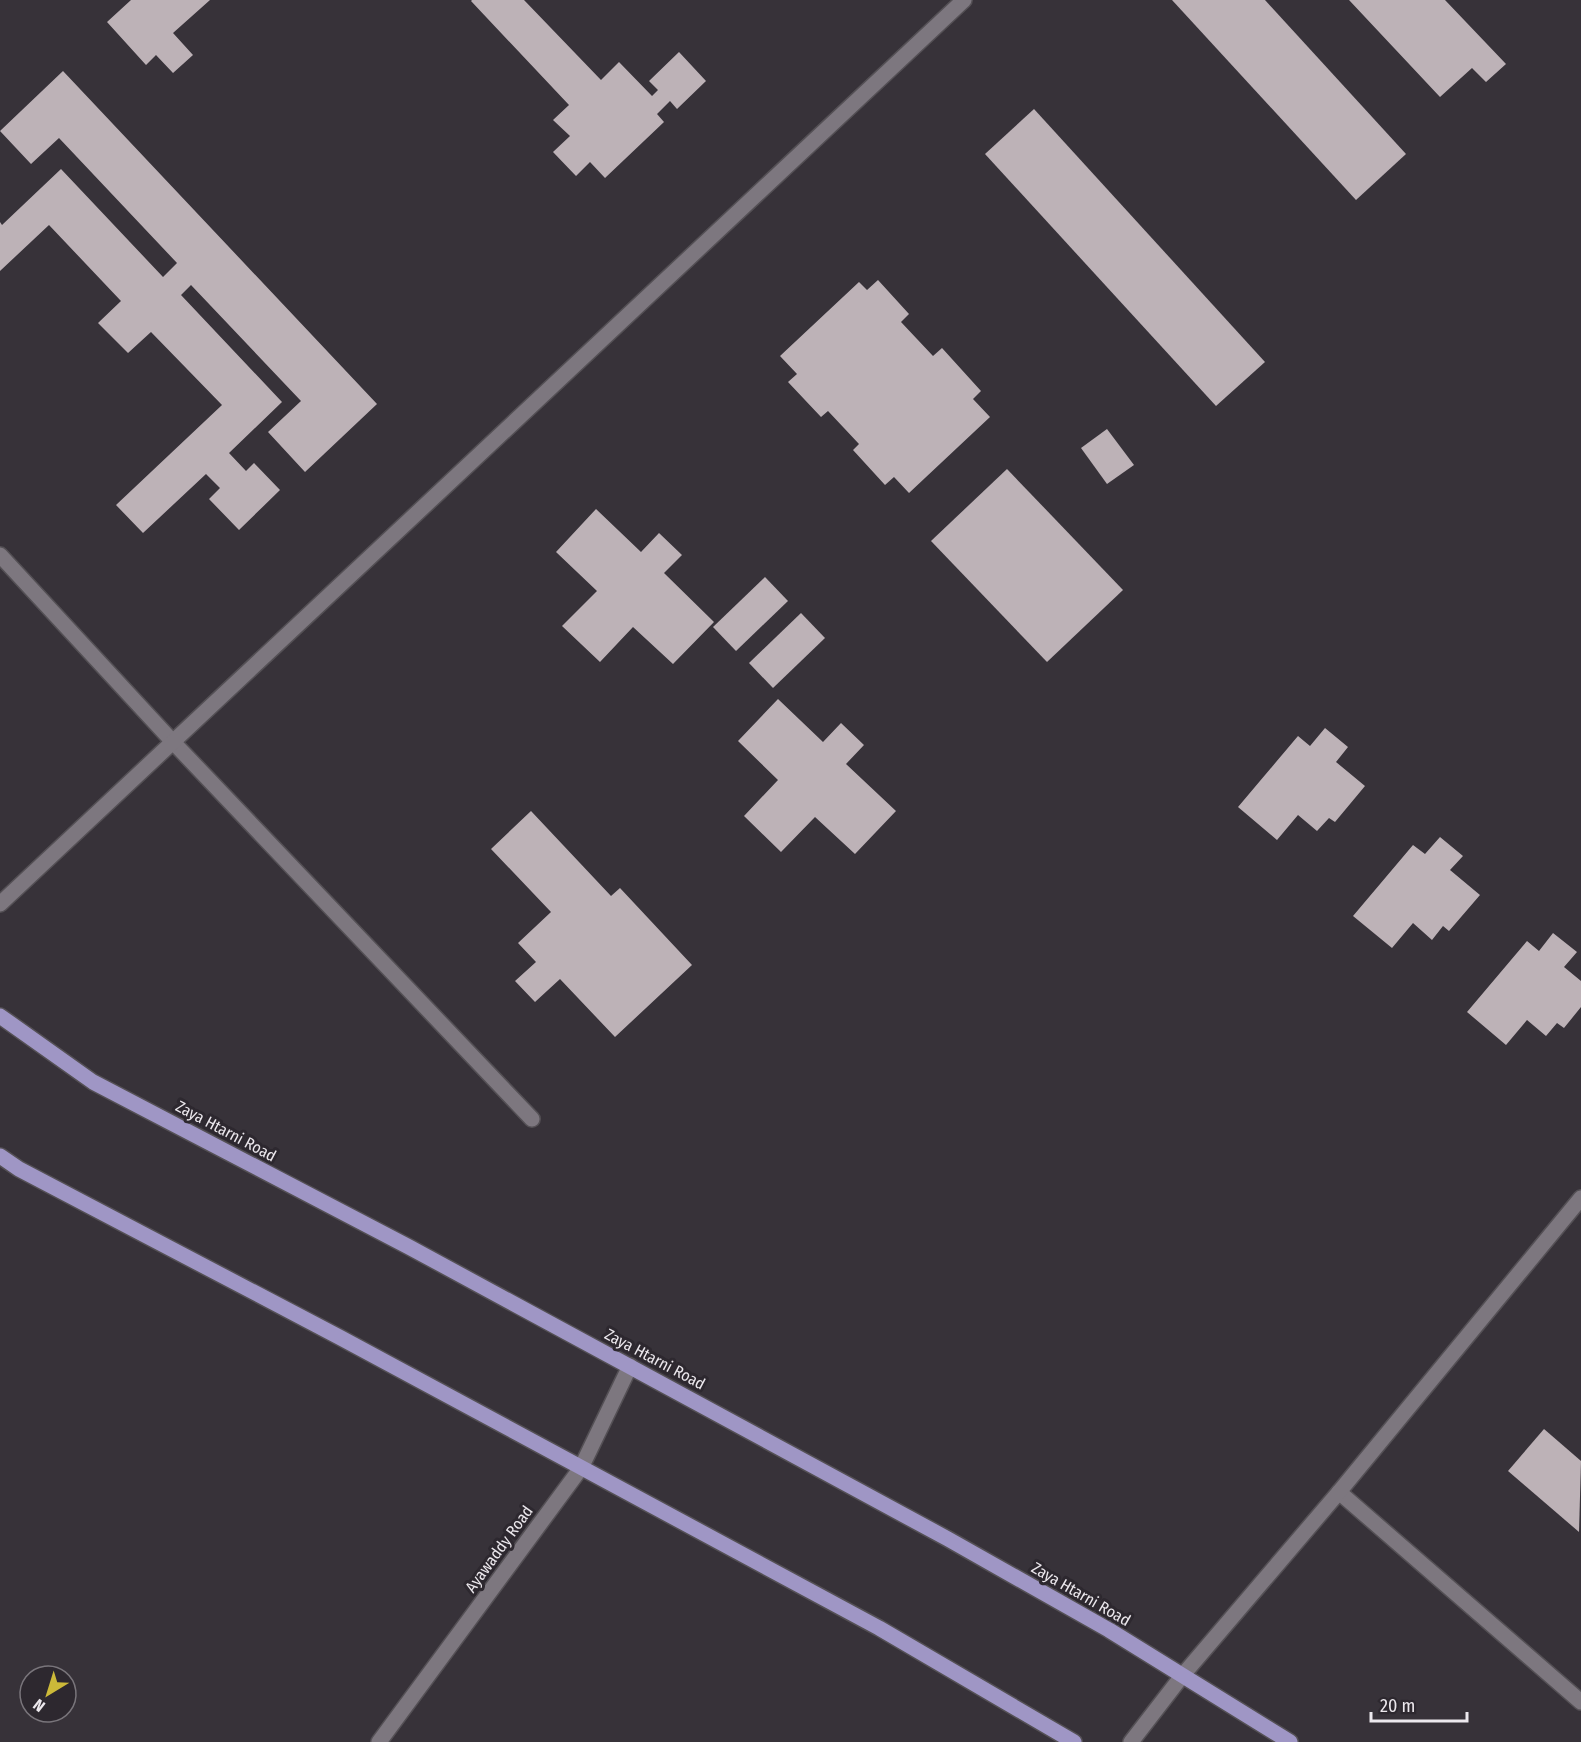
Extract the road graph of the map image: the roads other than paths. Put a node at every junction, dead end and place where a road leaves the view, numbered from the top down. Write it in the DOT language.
graph roads {
  1 [pos="964,0"];
  2 [pos="0,555"];
  3 [pos="173,742"];
  4 [pos="0,904"];
  5 [pos="0,1016"];
  6 [pos="532,1119"];
  7 [pos="0,1156"];
  8 [pos="1581,1198"];
  9 [pos="630,1366"];
  10 [pos="581,1468"];
  11 [pos="1339,1492"];
  12 [pos="1182,1676"];
  13 [pos="1581,1702"];
  14 [pos="379,1742"];
  15 [pos="1074,1742"];
  16 [pos="1131,1742"];
  17 [pos="1290,1742"];
  1 -- 3 [label="street"];
  2 -- 3 [label="street"];
  3 -- 4 [label="street"];
  3 -- 6 [label="street"];
  5 -- 9 [label="main road, Zaya Htarni Road"];
  7 -- 10 [label="main road"];
  8 -- 11 [label="street"];
  9 -- 10 [label="street, Ayawaddy Road"];
  9 -- 12 [label="main road, Zaya Htarni Road"];
  10 -- 14 [label="street, Ayawaddy Road"];
  10 -- 15 [label="main road"];
  11 -- 12 [label="street"];
  11 -- 13 [label="street"];
  12 -- 16 [label="street"];
  12 -- 17 [label="main road, Zaya Htarni Road"];
}
